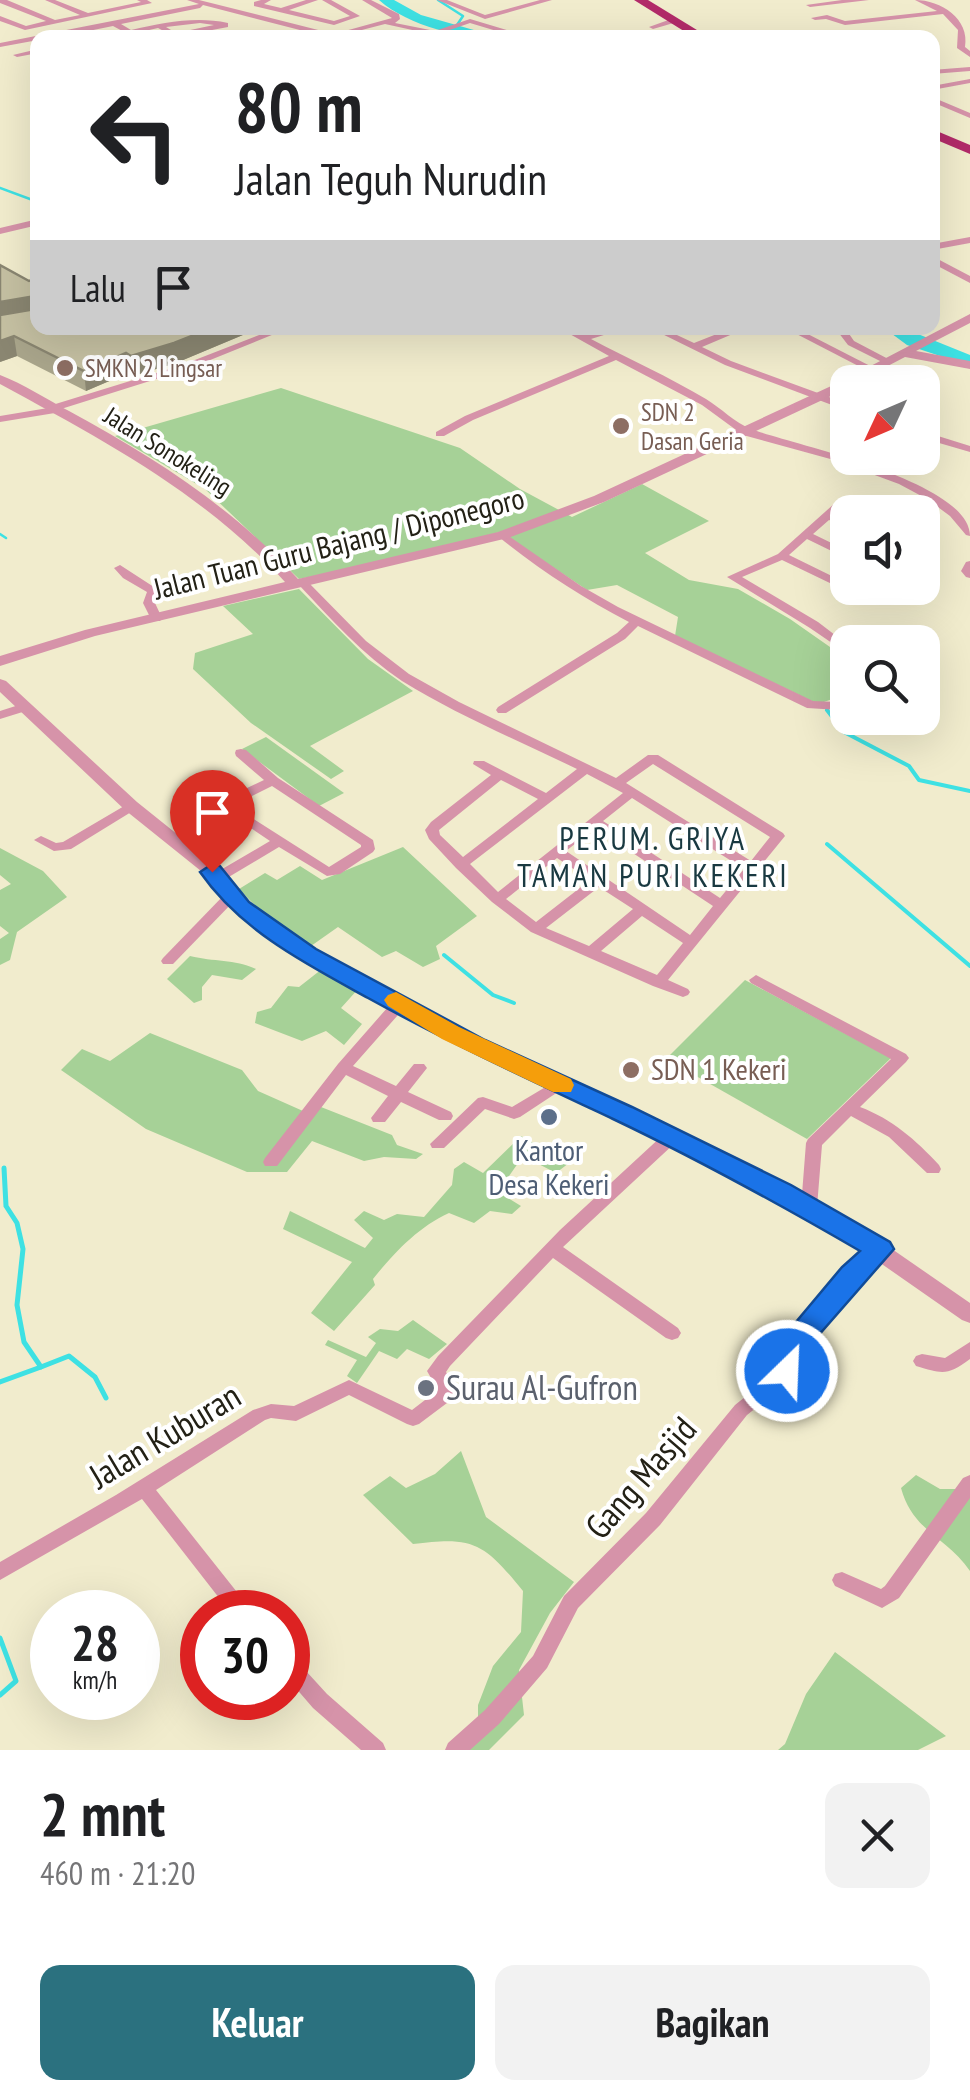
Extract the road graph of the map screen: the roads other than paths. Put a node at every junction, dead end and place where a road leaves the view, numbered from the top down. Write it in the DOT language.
graph roads {
  1 [pos="49,0"];
  2 [pos="95,0"];
  3 [pos="141,0"];
  4 [pos="190,0"];
  5 [pos="220,0"];
  6 [pos="267,0"];
  7 [pos="314,0"];
  8 [pos="326,0"];
  9 [pos="366,0"];
  10 [pos="441,0"];
  11 [pos="548,0"];
  12 [pos="640,0"];
  13 [pos="650,0"];
  14 [pos="865,0"];
  15 [pos="921,0"];
  16 [pos="4,1"];
  17 [pos="243,1"];
  18 [pos="256,4"];
  19 [pos="204,5"];
  20 [pos="810,5"];
  21 [pos="339,7"];
  22 [pos="118,9"];
  23 [pos="283,10"];
  24 [pos="946,12"];
  25 [pos="88,16"];
  26 [pos="310,16"];
  27 [pos="0,18"];
  28 [pos="815,18"];
  29 [pos="260,19"];
  30 [pos="674,20"];
  31 [pos="54,22"];
  32 [pos="334,22"];
  33 [pos="397,22"];
  34 [pos="114,23"];
  35 [pos="103,25"];
  36 [pos="160,26"];
  37 [pos="324,26"];
  38 [pos="653,27"];
  39 [pos="78,30"];
  40 [pos="126,30"];
  41 [pos="148,30"];
  42 [pos="166,30"];
  43 [pos="202,30"];
  44 [pos="307,30"];
  45 [pos="353,30"];
  46 [pos="422,30"];
  47 [pos="451,30"];
  48 [pos="506,30"];
  49 [pos="691,30"];
  50 [pos="701,30"];
  51 [pos="0,38"];
  52 [pos="30,40"];
  53 [pos="964,42"];
  54 [pos="13,43"];
  55 [pos="0,46"];
  56 [pos="30,53"];
  57 [pos="970,54"];
  58 [pos="17,55"];
  59 [pos="970,68"];
  60 [pos="940,71"];
  61 [pos="970,80"];
  62 [pos="940,86"];
  63 [pos="970,101"];
  64 [pos="940,103"];
  65 [pos="946,106"];
  66 [pos="970,116"];
  67 [pos="940,138"];
  68 [pos="967,148"];
  69 [pos="30,224"];
  70 [pos="0,231"];
  71 [pos="970,240"];
  72 [pos="940,246"];
  73 [pos="940,263"];
  74 [pos="970,280"];
  75 [pos="970,318"];
  76 [pos="940,333"];
  77 [pos="266,335"];
  78 [pos="576,335"];
  79 [pos="592,335"];
  80 [pos="669,335"];
  81 [pos="722,335"];
  82 [pos="804,335"];
  83 [pos="845,335"];
  84 [pos="936,335"];
  85 [pos="582,338"];
  86 [pos="692,347"];
  87 [pos="910,350"];
  88 [pos="616,356"];
  89 [pos="889,362"];
  90 [pos="863,365"];
  91 [pos="883,365"];
  92 [pos="970,365"];
  93 [pos="0,380"];
  94 [pos="830,392"];
  95 [pos="820,397"];
  96 [pos="830,401"];
  97 [pos="55,409"];
  98 [pos="0,420"];
  99 [pos="748,433"];
  100 [pos="440,434"];
  101 [pos="940,440"];
  102 [pos="970,450"];
  103 [pos="830,454"];
  104 [pos="884,475"];
  105 [pos="828,515"];
  106 [pos="970,533"];
  107 [pos="503,535"];
  108 [pos="807,535"];
  109 [pos="830,547"];
  110 [pos="782,556"];
  111 [pos="970,564"];
  112 [pos="120,568"];
  113 [pos="970,575"];
  114 [pos="830,580"];
  115 [pos="298,584"];
  116 [pos="156,618"];
  117 [pos="636,622"];
  118 [pos="830,639"];
  119 [pos="0,661"];
  120 [pos="0,684"];
  121 [pos="830,706"];
  122 [pos="25,707"];
  123 [pos="502,710"];
  124 [pos="0,716"];
  125 [pos="241,753"];
  126 [pos="479,764"];
  127 [pos="585,769"];
  128 [pos="500,775"];
  129 [pos="273,781"];
  130 [pos="617,783"];
  131 [pos="632,792"];
  132 [pos="547,798"];
  133 [pos="132,806"];
  134 [pos="595,822"];
  135 [pos="277,839"];
  136 [pos="41,840"];
  137 [pos="558,852"];
  138 [pos="461,865"];
  139 [pos="752,868"];
  140 [pos="214,875"];
  141 [pos="599,880"];
  142 [pos="231,896"];
  143 [pos="497,899"];
  144 [pos="721,905"];
  145 [pos="643,908"];
  146 [pos="536,929"];
  147 [pos="692,942"];
  148 [pos="589,954"];
  149 [pos="168,961"];
  150 [pos="756,980"];
  151 [pos="658,983"];
  152 [pos="683,992"];
  153 [pos="400,1002"];
  154 [pos="342,1068"];
  155 [pos="419,1068"];
  156 [pos="559,1084"];
  157 [pos="398,1094"];
  158 [pos="848,1109"];
  159 [pos="445,1116"];
  160 [pos="379,1118"];
  161 [pos="670,1138"];
  162 [pos="438,1144"];
  163 [pos="271,1162"];
  164 [pos="933,1168"];
  165 [pos="809,1206"];
  166 [pos="552,1248"];
  167 [pos="880,1249"];
  168 [pos="970,1314"];
  169 [pos="672,1333"];
  170 [pos="970,1350"];
  171 [pos="922,1361"];
  172 [pos="970,1484"];
  173 [pos="144,1488"];
  174 [pos="0,1572"];
  175 [pos="842,1580"];
  176 [pos="224,1590"];
  177 [pos="310,1690"];
  178 [pos="376,1750"];
  179 [pos="456,1750"];
  1 -- 25 [label="street"];
  2 -- 22 [label="street"];
  3 -- 22 [label="street"];
  4 -- 19 [label="street"];
  5 -- 19 [label="street"];
  6 -- 18 [label="street"];
  7 -- 23 [label="street"];
  8 -- 21 [label="street"];
  9 -- 33 [label="street"];
  10 -- 11 [label="street"];
  12 -- 30 [label="highway"];
  13 -- 50 [label="highway"];
  14 -- 20 [label="street"];
  15 -- 24 [label="street"];
  16 -- 31 [label="street"];
  17 -- 18 [label="street"];
  18 -- 23 [label="street"];
  19 -- 29 [label="street"];
  19 -- 34 [label="street"];
  21 -- 26 [label="street"];
  21 -- 32 [label="street"];
  22 -- 25 [label="street"];
  23 -- 26 [label="street"];
  23 -- 29 [label="street"];
  24 -- 28 [label="street"];
  24 -- 53 [label="street"];
  25 -- 31 [label="street"];
  25 -- 35 [label="street"];
  26 -- 32 [label="street"];
  27 -- 31 [label="street"];
  29 -- 44 [label="street"];
  30 -- 38 [label="street"];
  30 -- 49 [label="highway"];
  32 -- 37 [label="street"];
  33 -- 45 [label="street"];
  33 -- 46 [label="street"];
  34 -- 35 [label="street"];
  34 -- 40 [label="street"];
  35 -- 39 [label="street"];
  36 -- 41 [label="street"];
  36 -- 42 [label="street"];
  36 -- 43 [label="street"];
  47 -- 48 [label="street"];
  51 -- 54 [label="street"];
  52 -- 54 [label="street"];
  53 -- 57 [label="street"];
  54 -- 55 [label="street"];
  56 -- 58 [label="street"];
  59 -- 60 [label="street"];
  61 -- 62 [label="street"];
  63 -- 65 [label="street"];
  64 -- 65 [label="street"];
  65 -- 66 [label="street"];
  67 -- 68 [label="highway"];
  69 -- 70 [label="street"];
  71 -- 72 [label="street"];
  73 -- 74 [label="street"];
  75 -- 76 [label="street, Jalan Tuan Guru Bajang / Diponegoro"];
  77 -- 97 [label="street"];
  78 -- 85 [label="street"];
  79 -- 85 [label="street"];
  80 -- 86 [label="street"];
  81 -- 86 [label="street"];
  82 -- 90 [label="street"];
  83 -- 89 [label="street"];
  84 -- 87 [label="street, Jalan Tuan Guru Bajang / Diponegoro"];
  85 -- 88 [label="street"];
  86 -- 95 [label="street"];
  87 -- 89 [label="street, Jalan Tuan Guru Bajang / Diponegoro"];
  87 -- 92 [label="street"];
  88 -- 99 [label="street"];
  88 -- 100 [label="street"];
  89 -- 91 [label="street, Jalan Tuan Guru Bajang / Diponegoro"];
  93 -- 97 [label="street, Jalan Sonokeling"];
  94 -- 95 [label="street, Jalan Tuan Guru Bajang / Diponegoro"];
  95 -- 96 [label="street"];
  95 -- 99 [label="street, Jalan Tuan Guru Bajang / Diponegoro"];
  97 -- 98 [label="street"];
  97 -- 115 [label="street, Jalan Sonokeling"];
  99 -- 103 [label="street"];
  99 -- 107 [label="street, Jalan Tuan Guru Bajang / Diponegoro"];
  101 -- 102 [label="street"];
  104 -- 106 [label="street"];
  105 -- 108 [label="street"];
  107 -- 115 [label="street, Jalan Tuan Guru Bajang / Diponegoro"];
  107 -- 117 [label="street"];
  108 -- 109 [label="street"];
  108 -- 110 [label="street"];
  110 -- 114 [label="street"];
  110 -- 118 [label="street"];
  111 -- 113 [label="street"];
  112 -- 116 [label="street"];
  115 -- 116 [label="street, Jalan Tuan Guru Bajang / Diponegoro"];
  115 -- 127 [label="street"];
  116 -- 119 [label="street, Jalan Tuan Guru Bajang / Diponegoro"];
  117 -- 121 [label="street"];
  117 -- 123 [label="street"];
  120 -- 122 [label="street"];
  122 -- 124 [label="street"];
  122 -- 133 [label="street"];
  125 -- 129 [label="street"];
  126 -- 128 [label="street"];
  127 -- 130 [label="street"];
  127 -- 132 [label="street"];
  128 -- 132 [label="street"];
  128 -- 138 [label="street"];
  129 -- 135 [label="street"];
  129 -- 135 [label="street"];
  130 -- 131 [label="street"];
  130 -- 139 [label="street"];
  131 -- 134 [label="street"];
  131 -- 139 [label="street"];
  132 -- 138 [label="street"];
  133 -- 136 [label="street"];
  133 -- 140 [label="street"];
  134 -- 137 [label="street"];
  134 -- 144 [label="street"];
  135 -- 140 [label="street"];
  137 -- 141 [label="street"];
  137 -- 143 [label="street"];
  138 -- 143 [label="street"];
  139 -- 144 [label="street"];
  140 -- 142 [label="street"];
  141 -- 145 [label="street"];
  141 -- 146 [label="street"];
  142 -- 149 [label="street"];
  142 -- 153 [label="street"];
  143 -- 146 [label="street"];
  144 -- 147 [label="street"];
  145 -- 147 [label="street"];
  145 -- 148 [label="street"];
  146 -- 148 [label="street"];
  147 -- 151 [label="street"];
  148 -- 151 [label="street"];
  150 -- 158 [label="street"];
  151 -- 152 [label="street"];
  153 -- 154 [label="street"];
  153 -- 156 [label="street"];
  154 -- 157 [label="street"];
  154 -- 163 [label="street"];
  155 -- 157 [label="street"];
  156 -- 161 [label="street"];
  156 -- 162 [label="street"];
  157 -- 159 [label="street"];
  157 -- 160 [label="street"];
  158 -- 164 [label="street"];
  158 -- 165 [label="street"];
  161 -- 165 [label="street"];
  161 -- 166 [label="street"];
  165 -- 167 [label="street"];
  166 -- 169 [label="street"];
  166 -- 173 [label="street, Jalan Kuburan"];
  167 -- 168 [label="street"];
  167 -- 179 [label="street, Gang Masjid"];
  170 -- 171 [label="street"];
  172 -- 175 [label="street"];
  173 -- 174 [label="street, Jalan Kuburan"];
  173 -- 176 [label="street"];
  177 -- 178 [label="street"];
}
